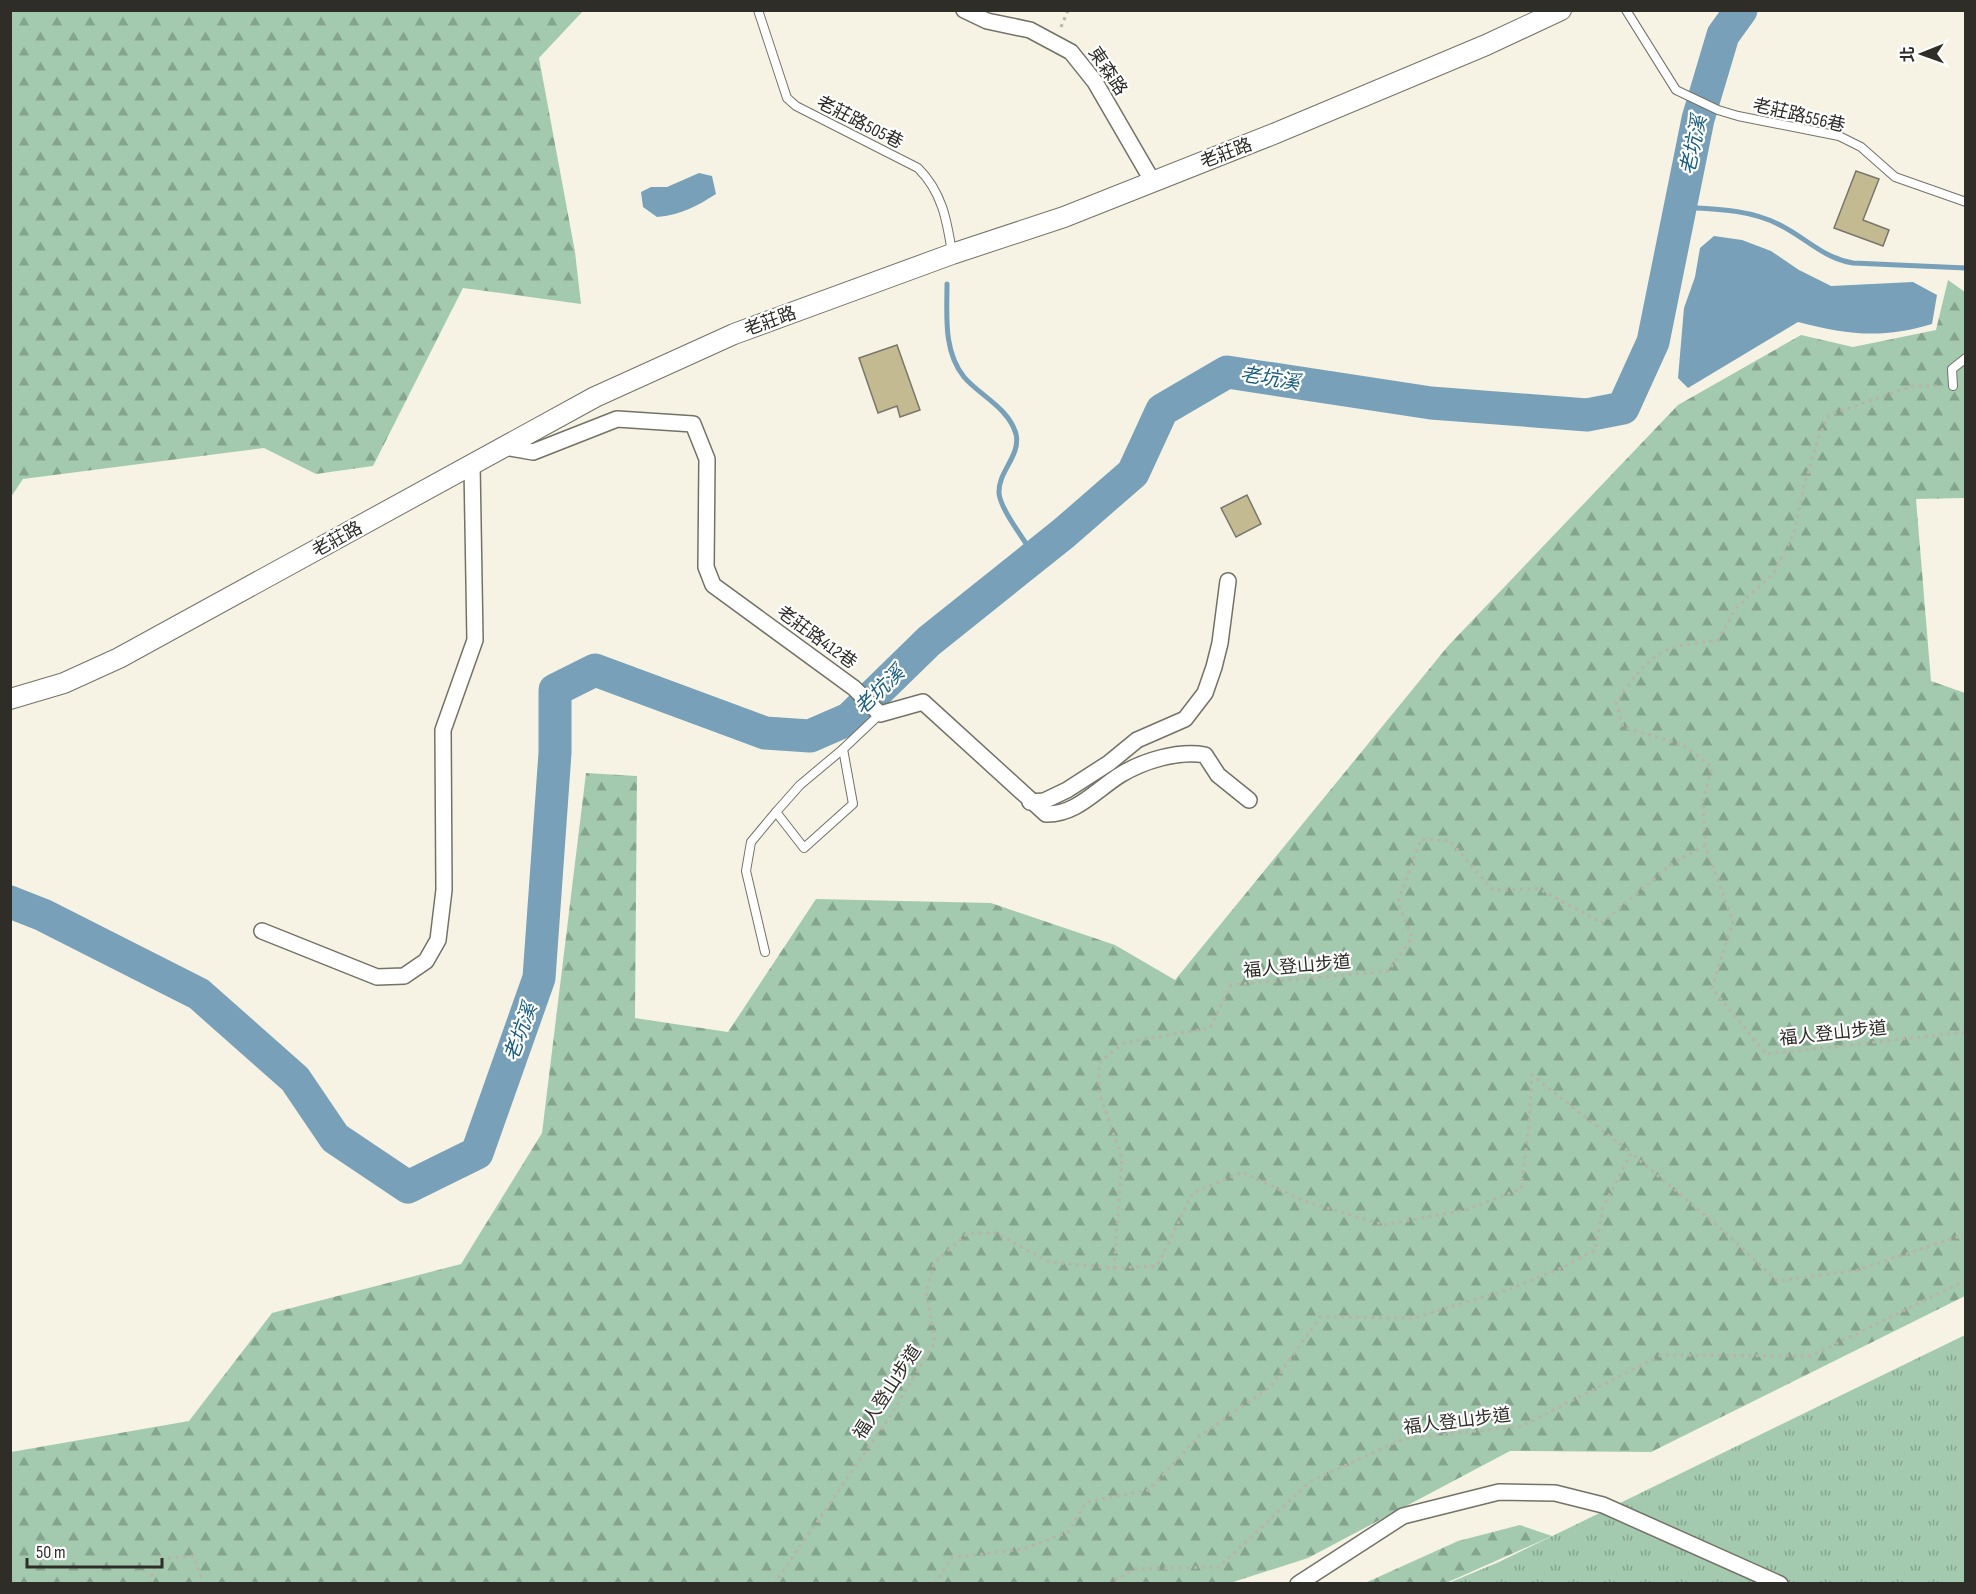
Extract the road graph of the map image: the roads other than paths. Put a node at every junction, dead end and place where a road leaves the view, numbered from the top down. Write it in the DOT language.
graph roads {
  1 [pos="758,10"];
  2 [pos="964,10"];
  3 [pos="1561,10"];
  4 [pos="1626,10"];
  5 [pos="1153,182"];
  6 [pos="1965,202"];
  7 [pos="952,254"];
  8 [pos="1965,358"];
  9 [pos="1953,386"];
  10 [pos="505,447"];
  11 [pos="472,465"];
  12 [pos="1228,581"];
  13 [pos="10,699"];
  14 [pos="880,714"];
  15 [pos="843,749"];
  16 [pos="1249,800"];
  17 [pos="1030,802"];
  18 [pos="776,812"];
  19 [pos="262,931"];
  20 [pos="765,952"];
  21 [pos="1298,1584"];
  22 [pos="1779,1584"];
  1 -- 7 [label="lane, 老莊路505巷"];
  2 -- 5 [label="street, 東森路"];
  3 -- 5 [label="street, 老莊路"];
  4 -- 6 [label="lane, 老莊路556巷"];
  5 -- 7 [label="street, 老莊路"];
  7 -- 10 [label="street, 老莊路"];
  8 -- 9 [label="lane"];
  10 -- 11 [label="street, 老莊路"];
  10 -- 14 [label="street, 老莊路412巷"];
  11 -- 13 [label="street, 老莊路"];
  11 -- 19 [label="street"];
  12 -- 17 [label="street"];
  14 -- 15 [label="lane"];
  14 -- 17 [label="street"];
  15 -- 18 [label="lane"];
  15 -- 18 [label="lane"];
  16 -- 17 [label="street"];
  18 -- 20 [label="lane"];
  21 -- 22 [label="street"];
}
